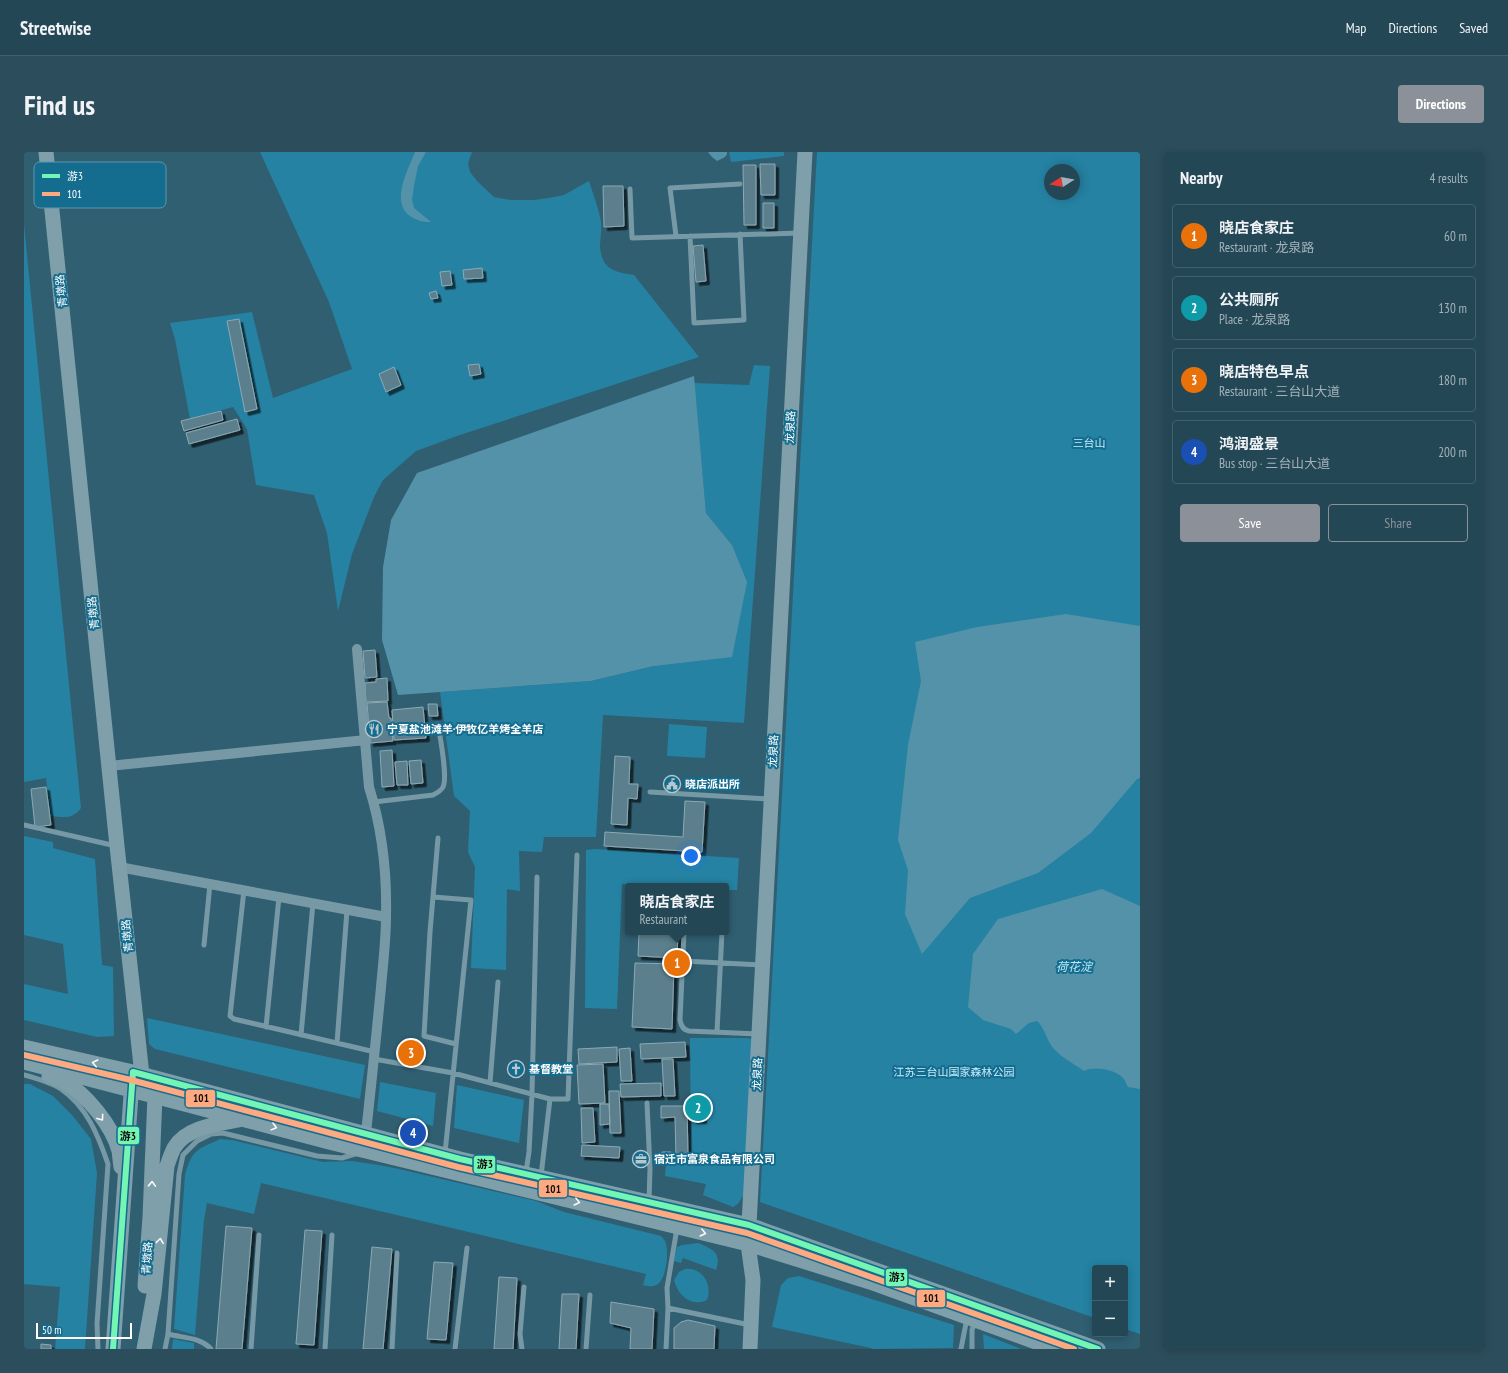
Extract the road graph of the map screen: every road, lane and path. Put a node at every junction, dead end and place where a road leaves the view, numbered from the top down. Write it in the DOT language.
graph roads {
  1 [pos="46,152"];
  2 [pos="805,152"];
  3 [pos="47,162"];
  4 [pos="740,184"];
  5 [pos="630,189"];
  6 [pos="52,208"];
  7 [pos="801,232"];
  8 [pos="740,234"];
  9 [pos="676,236"];
  10 [pos="690,236"];
  11 [pos="357,649"];
  12 [pos="438,724"];
  13 [pos="366,740"];
  14 [pos="109,766"];
  15 [pos="650,792"];
  16 [pos="771,799"];
  17 [pos="374,802"];
  18 [pos="24,825"];
  19 [pos="438,838"];
  20 [pos="117,846"];
  21 [pos="578,856"];
  22 [pos="119,866"];
  23 [pos="537,877"];
  24 [pos="210,884"];
  25 [pos="244,890"];
  26 [pos="280,897"];
  27 [pos="433,897"];
  28 [pos="313,903"];
  29 [pos="347,910"];
  30 [pos="386,917"];
  31 [pos="684,935"];
  32 [pos="722,935"];
  33 [pos="204,944"];
  34 [pos="683,961"];
  35 [pos="720,963"];
  36 [pos="763,965"];
  37 [pos="498,982"];
  38 [pos="266,1027"];
  39 [pos="717,1032"];
  40 [pos="759,1034"];
  41 [pos="301,1035"];
  42 [pos="337,1043"];
  43 [pos="456,1044"];
  44 [pos="24,1046"];
  45 [pos="375,1056"];
  46 [pos="24,1062"];
  47 [pos="24,1066"];
  48 [pos="453,1074"];
  49 [pos="24,1075"];
  50 [pos="142,1075"];
  51 [pos="490,1083"];
  52 [pos="132,1090"];
  53 [pos="532,1094"];
  54 [pos="155,1096"];
  55 [pos="550,1099"];
  56 [pos="647,1103"];
  57 [pos="245,1120"];
  58 [pos="366,1134"];
  59 [pos="364,1151"];
  60 [pos="444,1162"];
  61 [pos="533,1176"];
  62 [pos="531,1191"];
  63 [pos="124,1192"];
  64 [pos="649,1202"];
  65 [pos="749,1225"];
  66 [pos="678,1227"];
  67 [pos="259,1235"];
  68 [pos="332,1235"];
  69 [pos="748,1244"];
  70 [pos="467,1248"];
  71 [pos="397,1253"];
  72 [pos="524,1287"];
  73 [pos="590,1295"];
  74 [pos="668,1308"];
  75 [pos="973,1312"];
  76 [pos="751,1326"];
  77 [pos="168,1334"];
  78 [pos="1066,1344"];
  79 [pos="98,1349"];
  80 [pos="113,1349"];
  81 [pos="140,1349"];
  82 [pos="144,1349"];
  83 [pos="165,1349"];
  84 [pos="211,1349"];
  85 [pos="251,1349"];
  86 [pos="325,1349"];
  87 [pos="392,1349"];
  88 [pos="455,1349"];
  89 [pos="522,1349"];
  90 [pos="586,1349"];
  91 [pos="666,1349"];
  92 [pos="750,1349"];
  93 [pos="961,1349"];
  94 [pos="972,1349"];
  95 [pos="1055,1349"];
  96 [pos="1098,1349"];
  1 -- 3 [label="main road, 青墩路"];
  2 -- 7 [label="main road, 龙泉路"];
  4 -- 9 [label="lane"];
  5 -- 9 [label="lane"];
  6 -- 14 [label="main road, 青墩路"];
  7 -- 8 [label="lane"];
  7 -- 16 [label="main road, 龙泉路"];
  8 -- 10 [label="lane"];
  8 -- 10 [label="lane"];
  9 -- 10 [label="lane"];
  11 -- 13 [label="street"];
  12 -- 17 [label="lane"];
  13 -- 14 [label="street"];
  13 -- 17 [label="street"];
  14 -- 20 [label="main road, 青墩路"];
  15 -- 16 [label="lane"];
  16 -- 36 [label="main road, 龙泉路"];
  17 -- 30 [label="street"];
  18 -- 20 [label="lane"];
  19 -- 27 [label="lane"];
  20 -- 22 [label="main road, 青墩路"];
  21 -- 55 [label="lane"];
  22 -- 24 [label="street"];
  22 -- 50 [label="main road, 青墩路"];
  23 -- 53 [label="lane"];
  24 -- 25 [label="street"];
  24 -- 33 [label="lane"];
  25 -- 26 [label="street"];
  25 -- 38 [label="lane"];
  26 -- 28 [label="street"];
  26 -- 38 [label="lane"];
  27 -- 43 [label="lane"];
  27 -- 43 [label="lane"];
  28 -- 29 [label="street"];
  28 -- 41 [label="lane"];
  29 -- 30 [label="street"];
  29 -- 42 [label="lane"];
  30 -- 45 [label="street"];
  31 -- 34 [label="lane"];
  32 -- 35 [label="lane"];
  34 -- 35 [label="lane"];
  34 -- 39 [label="lane"];
  35 -- 36 [label="lane"];
  35 -- 39 [label="lane"];
  36 -- 40 [label="main road, 龙泉路"];
  37 -- 51 [label="lane"];
  38 -- 41 [label="lane"];
  39 -- 40 [label="lane"];
  40 -- 65 [label="main road, 龙泉路"];
  41 -- 42 [label="lane"];
  42 -- 45 [label="lane"];
  43 -- 48 [label="lane"];
  50 -- 44 [label="main road, one-way"];
  45 -- 48 [label="lane"];
  45 -- 58 [label="street"];
  46 -- 52 [label="main road"];
  47 -- 63 [label="main road, one-way"];
  48 -- 51 [label="lane"];
  48 -- 60 [label="lane"];
  49 -- 79 [label="lane"];
  50 -- 52 [label="main road, 青墩路"];
  50 -- 54 [label="main road, 青墩路"];
  50 -- 58 [label="main road"];
  51 -- 53 [label="lane"];
  52 -- 54 [label="main road"];
  52 -- 63 [label="main road, 青墩路"];
  53 -- 55 [label="lane"];
  53 -- 61 [label="lane"];
  54 -- 57 [label="main road"];
  81 -- 54 [label="main road, 青墩路, one-way"];
  55 -- 61 [label="lane"];
  56 -- 64 [label="lane"];
  57 -- 59 [label="main road, one-way"];
  82 -- 57 [label="main road, one-way"];
  58 -- 59 [label="street"];
  58 -- 60 [label="main road"];
  59 -- 60 [label="main road"];
  59 -- 77 [label="lane"];
  60 -- 61 [label="main road"];
  60 -- 62 [label="main road"];
  61 -- 62 [label="lane"];
  61 -- 62 [label="lane"];
  61 -- 64 [label="main road"];
  62 -- 66 [label="main road, one-way"];
  63 -- 80 [label="main road, 青墩路"];
  64 -- 65 [label="main road"];
  65 -- 69 [label="main road, 龙泉路"];
  65 -- 75 [label="main road"];
  66 -- 69 [label="main road, one-way"];
  66 -- 74 [label="lane"];
  67 -- 85 [label="lane"];
  68 -- 86 [label="lane"];
  69 -- 75 [label="main road"];
  69 -- 76 [label="main road, 龙泉路"];
  70 -- 88 [label="lane"];
  71 -- 87 [label="lane"];
  72 -- 89 [label="lane"];
  73 -- 90 [label="lane"];
  74 -- 76 [label="lane"];
  74 -- 91 [label="lane"];
  75 -- 78 [label="main road"];
  75 -- 93 [label="lane"];
  75 -- 94 [label="lane"];
  75 -- 95 [label="main road"];
  76 -- 92 [label="main road, 龙泉路"];
  77 -- 83 [label="lane"];
  77 -- 84 [label="lane"];
  78 -- 96 [label="main road"];
}
